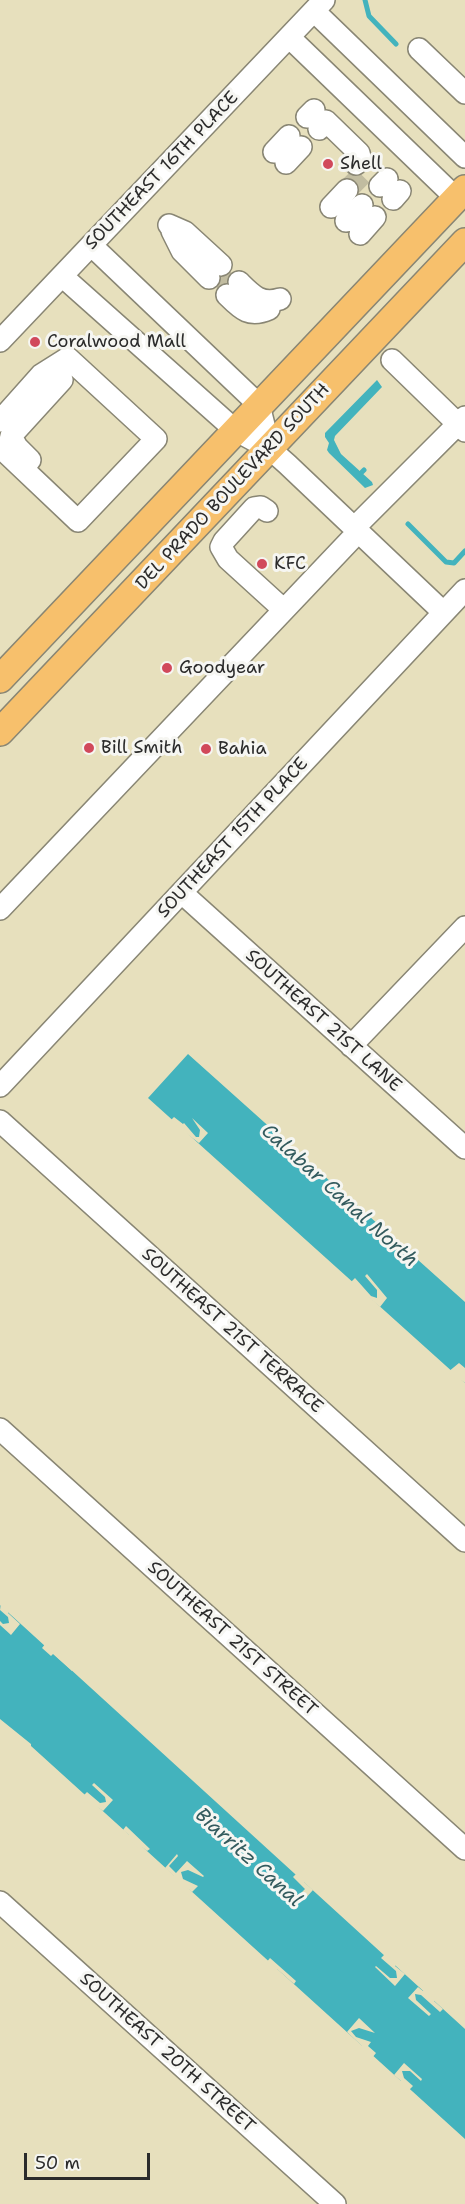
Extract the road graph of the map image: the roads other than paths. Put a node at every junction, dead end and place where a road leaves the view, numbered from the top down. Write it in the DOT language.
graph roads {
  1 [pos="319,5"];
  2 [pos="289,36"];
  3 [pos="419,49"];
  4 [pos="465,93"];
  5 [pos="317,119"];
  6 [pos="295,142"];
  7 [pos="465,157"];
  8 [pos="280,158"];
  9 [pos="379,179"];
  10 [pos="461,193"];
  11 [pos="356,199"];
  12 [pos="172,231"];
  13 [pos="465,242"];
  14 [pos="91,245"];
  15 [pos="215,271"];
  16 [pos="62,276"];
  17 [pos="233,289"];
  18 [pos="274,304"];
  19 [pos="0,341"];
  20 [pos="392,360"];
  21 [pos="57,365"];
  22 [pos="259,405"];
  23 [pos="0,421"];
  24 [pos="463,424"];
  25 [pos="235,430"];
  26 [pos="0,447"];
  27 [pos="270,449"];
  28 [pos="65,509"];
  29 [pos="267,511"];
  30 [pos="357,529"];
  31 [pos="465,590"];
  32 [pos="284,610"];
  33 [pos="443,612"];
  34 [pos="0,679"];
  35 [pos="0,732"];
  36 [pos="182,893"];
  37 [pos="0,909"];
  38 [pos="465,927"];
  39 [pos="351,1046"];
  40 [pos="0,1086"];
  41 [pos="0,1121"];
  42 [pos="465,1148"];
  43 [pos="0,1429"];
  44 [pos="465,1541"];
  45 [pos="465,1849"];
  46 [pos="0,1902"];
  47 [pos="335,2204"];
  1 -- 2 [label="street, SOUTHEAST 16TH PLACE"];
  1 -- 7 [label="street"];
  2 -- 10 [label="street"];
  2 -- 14 [label="street, SOUTHEAST 16TH PLACE"];
  3 -- 4 [label="street"];
  5 -- 9 [label="street"];
  6 -- 8 [label="street"];
  10 -- 22 [label="main road, DEL PRADO BOULEVARD SOUTH"];
  11 -- 11 [label="street"];
  12 -- 15 [label="street"];
  13 -- 27 [label="main road, DEL PRADO BOULEVARD SOUTH"];
  14 -- 16 [label="street, SOUTHEAST 16TH PLACE"];
  14 -- 22 [label="street"];
  16 -- 19 [label="street, SOUTHEAST 16TH PLACE"];
  16 -- 25 [label="street"];
  17 -- 18 [label="street"];
  20 -- 24 [label="street"];
  21 -- 23 [label="street"];
  21 -- 28 [label="street"];
  21 -- 28 [label="street"];
  22 -- 25 [label="main road, DEL PRADO BOULEVARD SOUTH"];
  22 -- 27 [label="street"];
  24 -- 30 [label="street"];
  25 -- 27 [label="street"];
  25 -- 34 [label="main road, DEL PRADO BOULEVARD SOUTH"];
  26 -- 28 [label="street"];
  27 -- 30 [label="street"];
  27 -- 35 [label="main road, DEL PRADO BOULEVARD SOUTH"];
  29 -- 32 [label="street"];
  30 -- 32 [label="street"];
  30 -- 33 [label="street"];
  31 -- 33 [label="street, SOUTHEAST 15TH PLACE"];
  32 -- 37 [label="street"];
  33 -- 36 [label="street, SOUTHEAST 15TH PLACE"];
  36 -- 39 [label="street, SOUTHEAST 21ST LANE"];
  36 -- 40 [label="street, SOUTHEAST 15TH PLACE"];
  38 -- 39 [label="street"];
  39 -- 42 [label="street, SOUTHEAST 21ST LANE"];
  41 -- 44 [label="street, SOUTHEAST 21ST TERRACE"];
  43 -- 45 [label="street, SOUTHEAST 21ST STREET"];
  46 -- 47 [label="street, SOUTHEAST 20TH STREET"];
}
